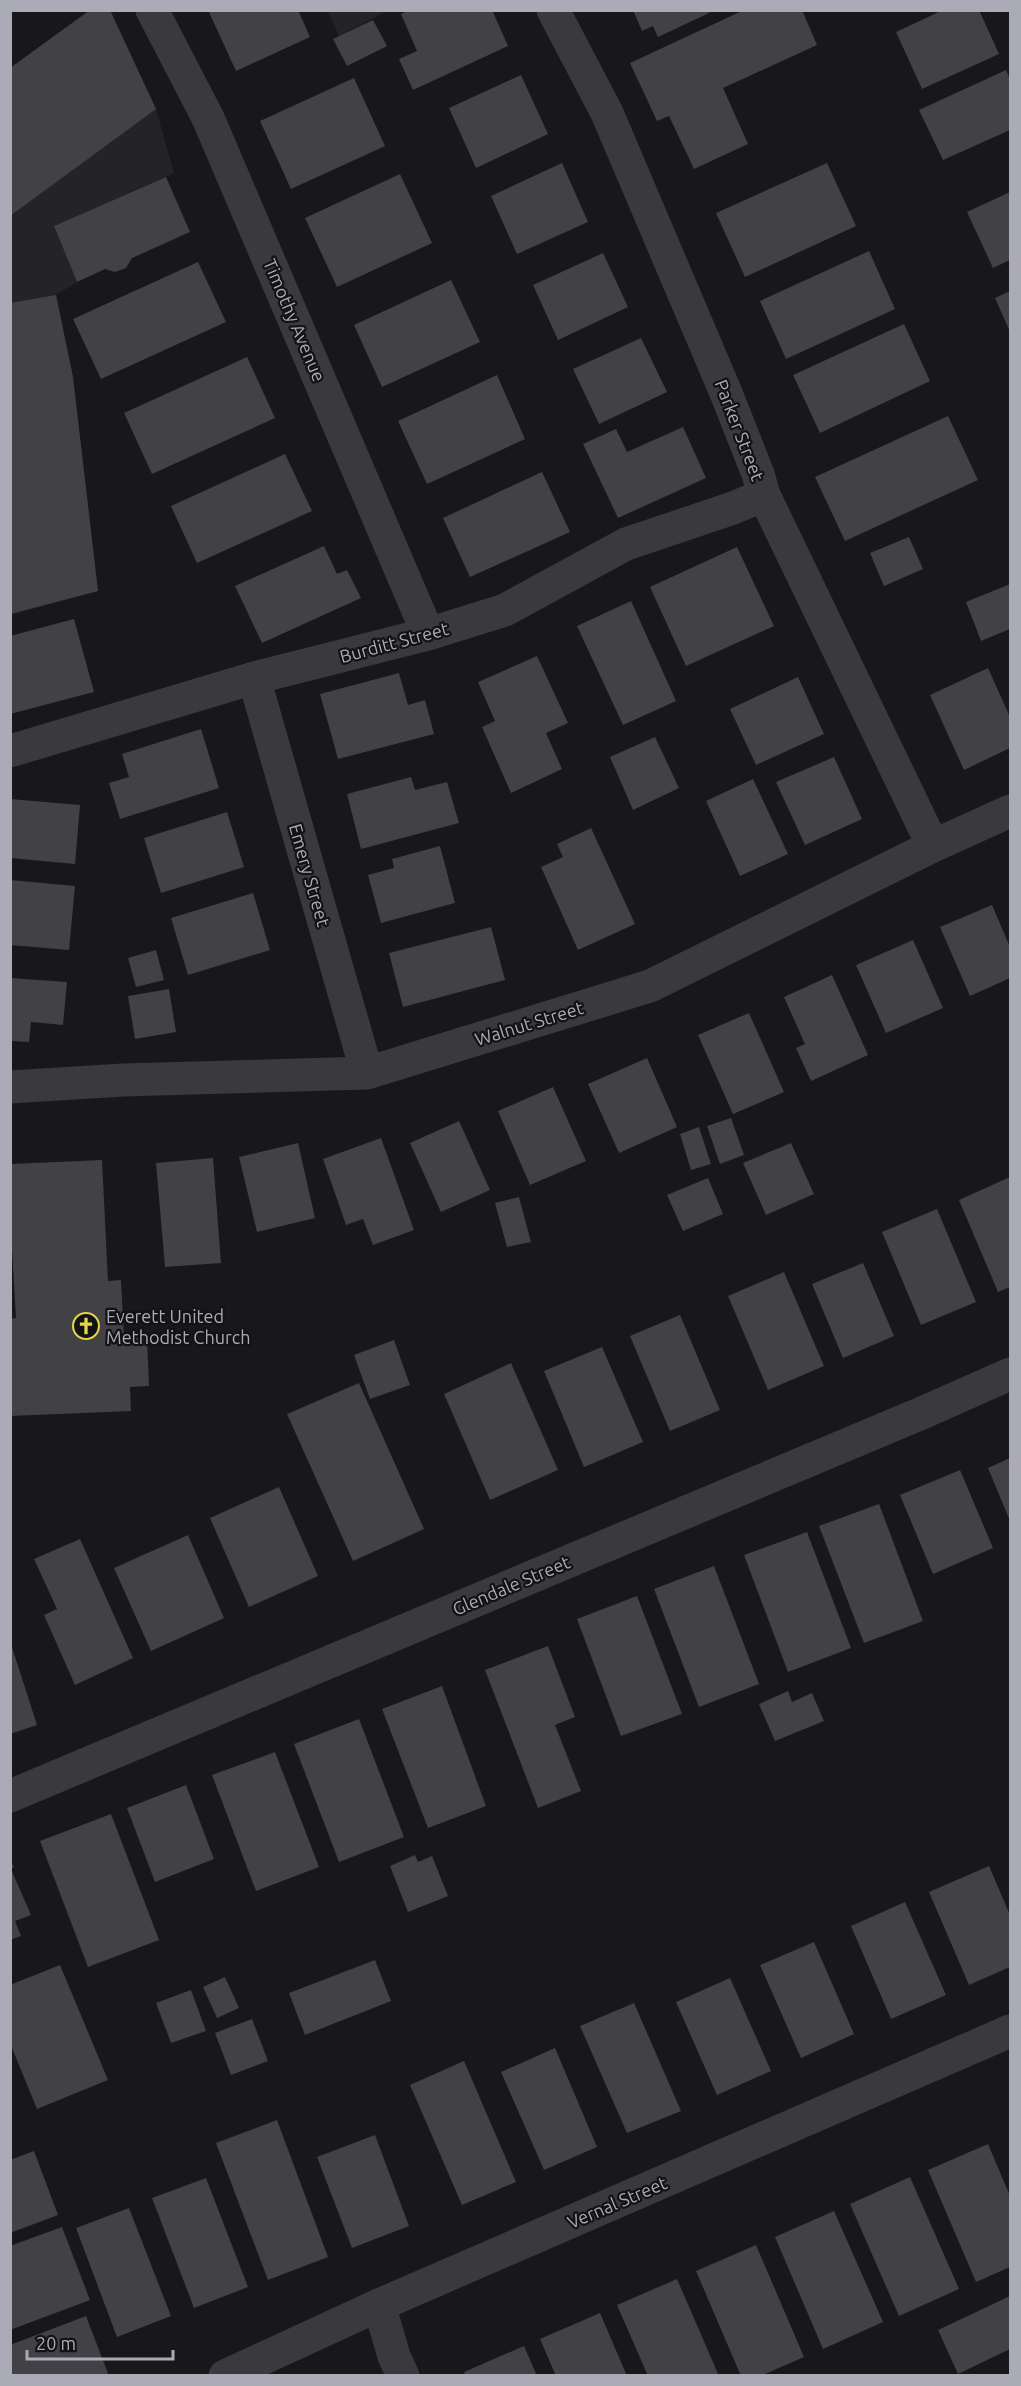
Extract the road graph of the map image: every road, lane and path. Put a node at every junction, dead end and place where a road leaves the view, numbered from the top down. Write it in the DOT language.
graph roads {
  1 [pos="152,10"];
  2 [pos="553,10"];
  3 [pos="764,495"];
  4 [pos="428,634"];
  5 [pos="254,678"];
  6 [pos="10,751"];
  7 [pos="1011,811"];
  8 [pos="933,846"];
  9 [pos="367,1073"];
  10 [pos="10,1087"];
  11 [pos="1011,1374"];
  12 [pos="10,1796"];
  13 [pos="1011,2031"];
  14 [pos="379,2305"];
  15 [pos="230,2374"];
  16 [pos="403,2376"];
  1 -- 4 [label="street, Timothy Avenue"];
  2 -- 3 [label="street, Parker Street"];
  3 -- 4 [label="street, Burditt Street"];
  3 -- 8 [label="street, Parker Street"];
  4 -- 5 [label="street, Burditt Street"];
  5 -- 6 [label="street, Burditt Street"];
  5 -- 9 [label="street, Emery Street"];
  7 -- 8 [label="street, Walnut Street"];
  8 -- 9 [label="street, Walnut Street"];
  9 -- 10 [label="street, Walnut Street"];
  11 -- 12 [label="street, Glendale Street"];
  13 -- 14 [label="street, Vernal Street"];
  14 -- 15 [label="street, Vernal Street"];
  14 -- 16 [label="street"];
}
